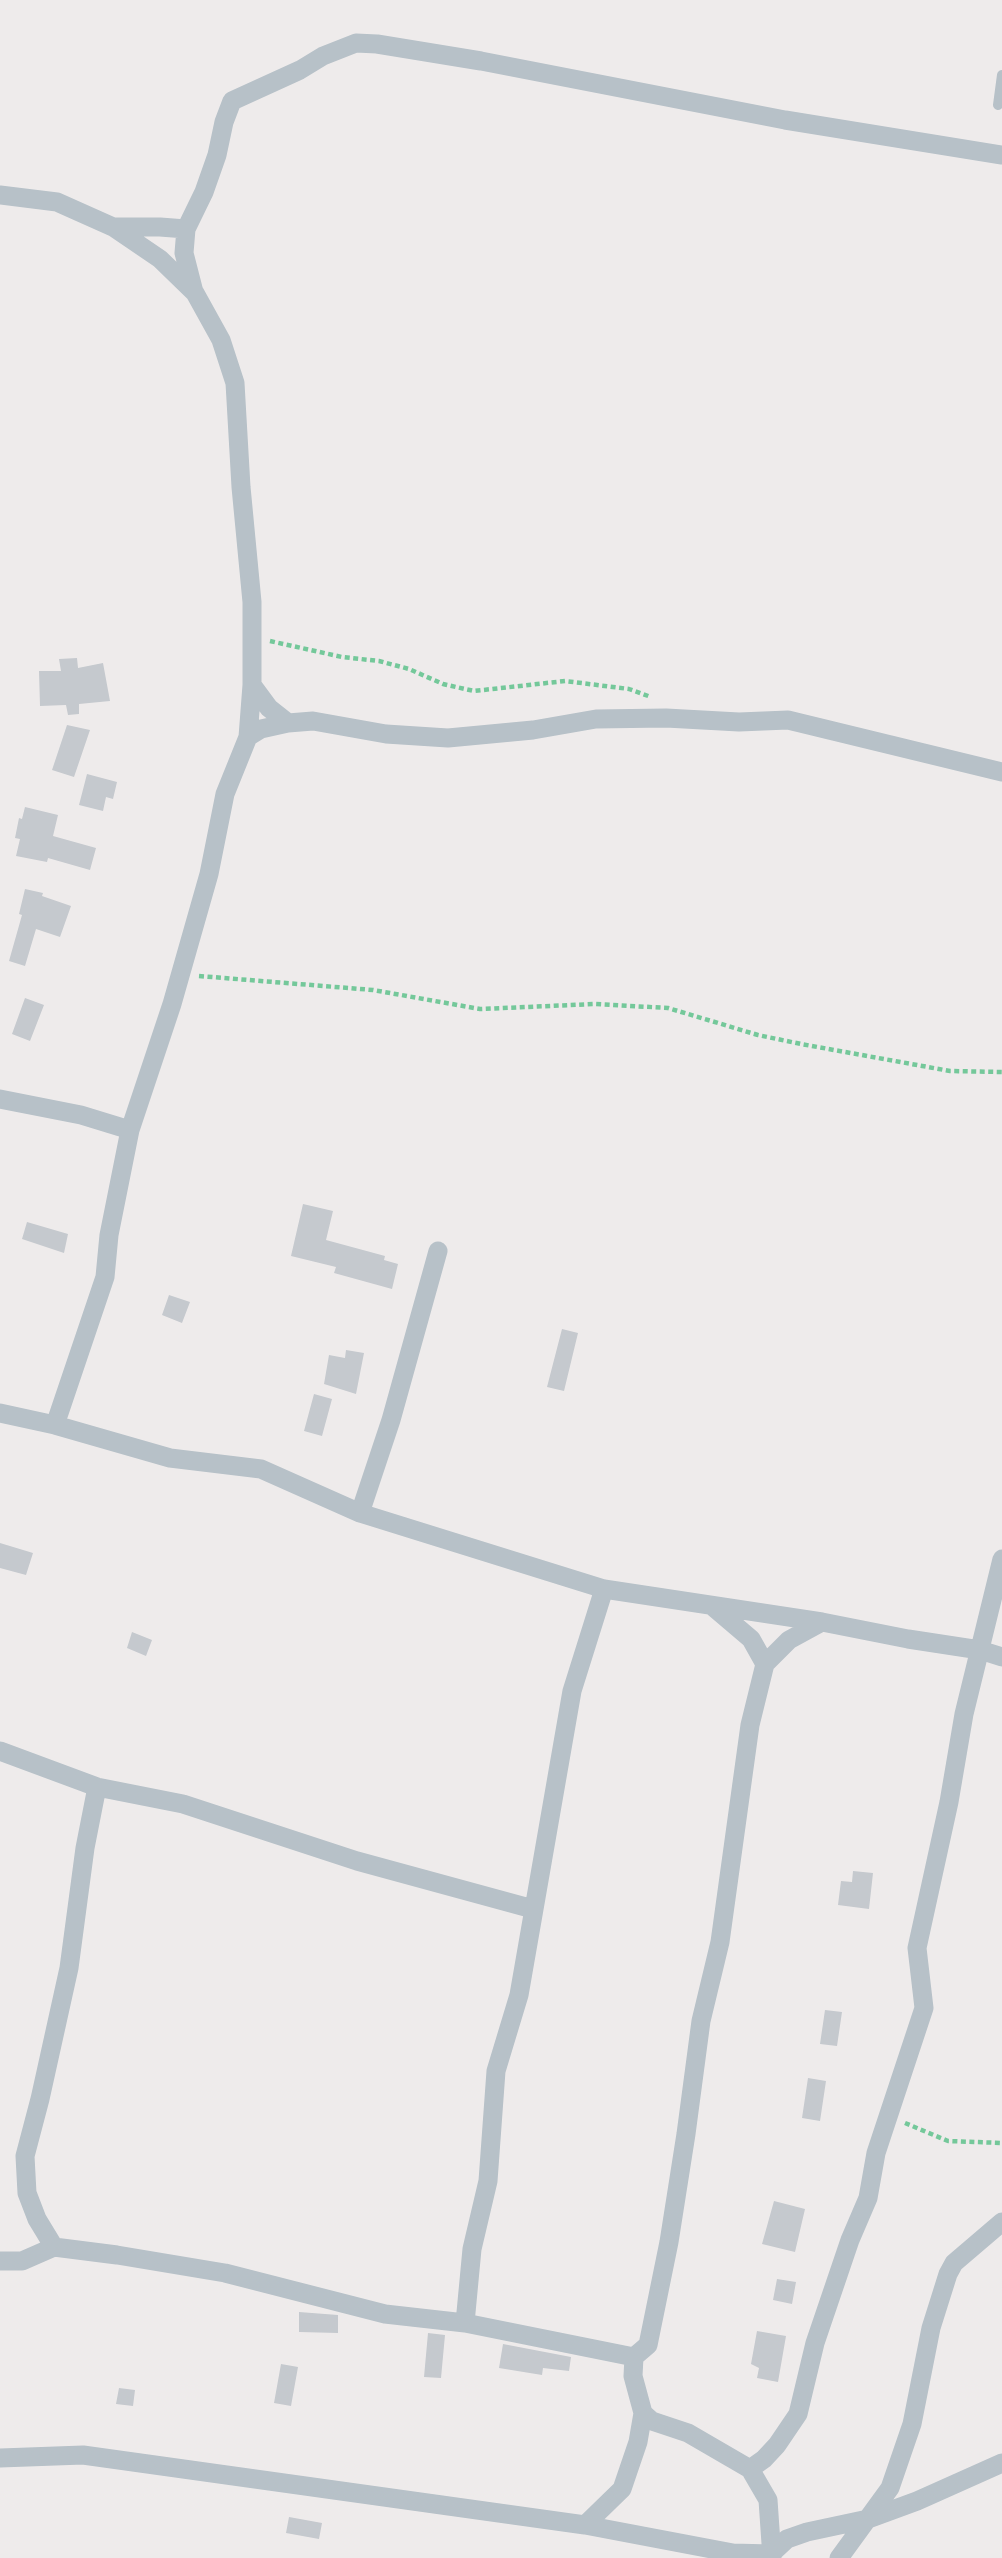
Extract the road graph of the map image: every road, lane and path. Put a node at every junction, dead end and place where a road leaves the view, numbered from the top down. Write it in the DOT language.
graph roads {
  1 [pos="1002,75"];
  2 [pos="998,105"];
  3 [pos="1002,155"];
  4 [pos="0,195"];
  5 [pos="113,227"];
  6 [pos="186,229"];
  7 [pos="195,293"];
  8 [pos="252,637"];
  9 [pos="252,685"];
  10 [pos="655,698"];
  11 [pos="288,723"];
  12 [pos="248,737"];
  13 [pos="1002,772"];
  14 [pos="180,974"];
  15 [pos="1002,1072"];
  16 [pos="0,1099"];
  17 [pos="130,1130"];
  18 [pos="438,1251"];
  19 [pos="0,1413"];
  20 [pos="55,1425"];
  21 [pos="360,1513"];
  22 [pos="1002,1559"];
  23 [pos="604,1589"];
  24 [pos="711,1605"];
  25 [pos="822,1622"];
  26 [pos="981,1650"];
  27 [pos="1002,1657"];
  28 [pos="765,1664"];
  29 [pos="0,1751"];
  30 [pos="97,1787"];
  31 [pos="533,1909"];
  32 [pos="888,2115"];
  33 [pos="1002,2143"];
  34 [pos="1002,2222"];
  35 [pos="54,2247"];
  36 [pos="0,2261"];
  37 [pos="465,2323"];
  38 [pos="634,2357"];
  39 [pos="643,2413"];
  40 [pos="0,2458"];
  41 [pos="1002,2463"];
  42 [pos="750,2469"];
  43 [pos="868,2519"];
  44 [pos="585,2525"];
  45 [pos="771,2556"];
  46 [pos="839,2558"];
  1 -- 2 [label="lane"];
  3 -- 6 [label="street"];
  4 -- 5 [label="street"];
  5 -- 6 [label="street"];
  5 -- 7 [label="street"];
  6 -- 7 [label="street"];
  7 -- 8 [label="street"];
  8 -- 9 [label="street"];
  8 -- 10 [label="path"];
  9 -- 11 [label="street"];
  9 -- 12 [label="street"];
  11 -- 12 [label="street"];
  11 -- 13 [label="street"];
  12 -- 14 [label="street"];
  14 -- 15 [label="path"];
  14 -- 17 [label="street"];
  16 -- 17 [label="street"];
  17 -- 20 [label="street"];
  18 -- 21 [label="street"];
  19 -- 20 [label="street"];
  20 -- 21 [label="street"];
  21 -- 23 [label="street"];
  22 -- 26 [label="street"];
  23 -- 24 [label="street"];
  23 -- 31 [label="street"];
  24 -- 25 [label="street"];
  24 -- 28 [label="street"];
  25 -- 26 [label="street"];
  25 -- 28 [label="street"];
  26 -- 27 [label="street"];
  26 -- 32 [label="street"];
  28 -- 38 [label="street"];
  29 -- 30 [label="street"];
  30 -- 31 [label="street"];
  30 -- 35 [label="street"];
  31 -- 37 [label="street"];
  32 -- 33 [label="path"];
  32 -- 42 [label="street"];
  34 -- 43 [label="street"];
  35 -- 36 [label="street"];
  35 -- 37 [label="street"];
  37 -- 38 [label="street"];
  38 -- 39 [label="street"];
  39 -- 42 [label="street"];
  39 -- 44 [label="street"];
  40 -- 44 [label="street"];
  41 -- 43 [label="street"];
  42 -- 45 [label="street"];
  43 -- 45 [label="street"];
  43 -- 46 [label="street"];
  44 -- 45 [label="street"];
}
